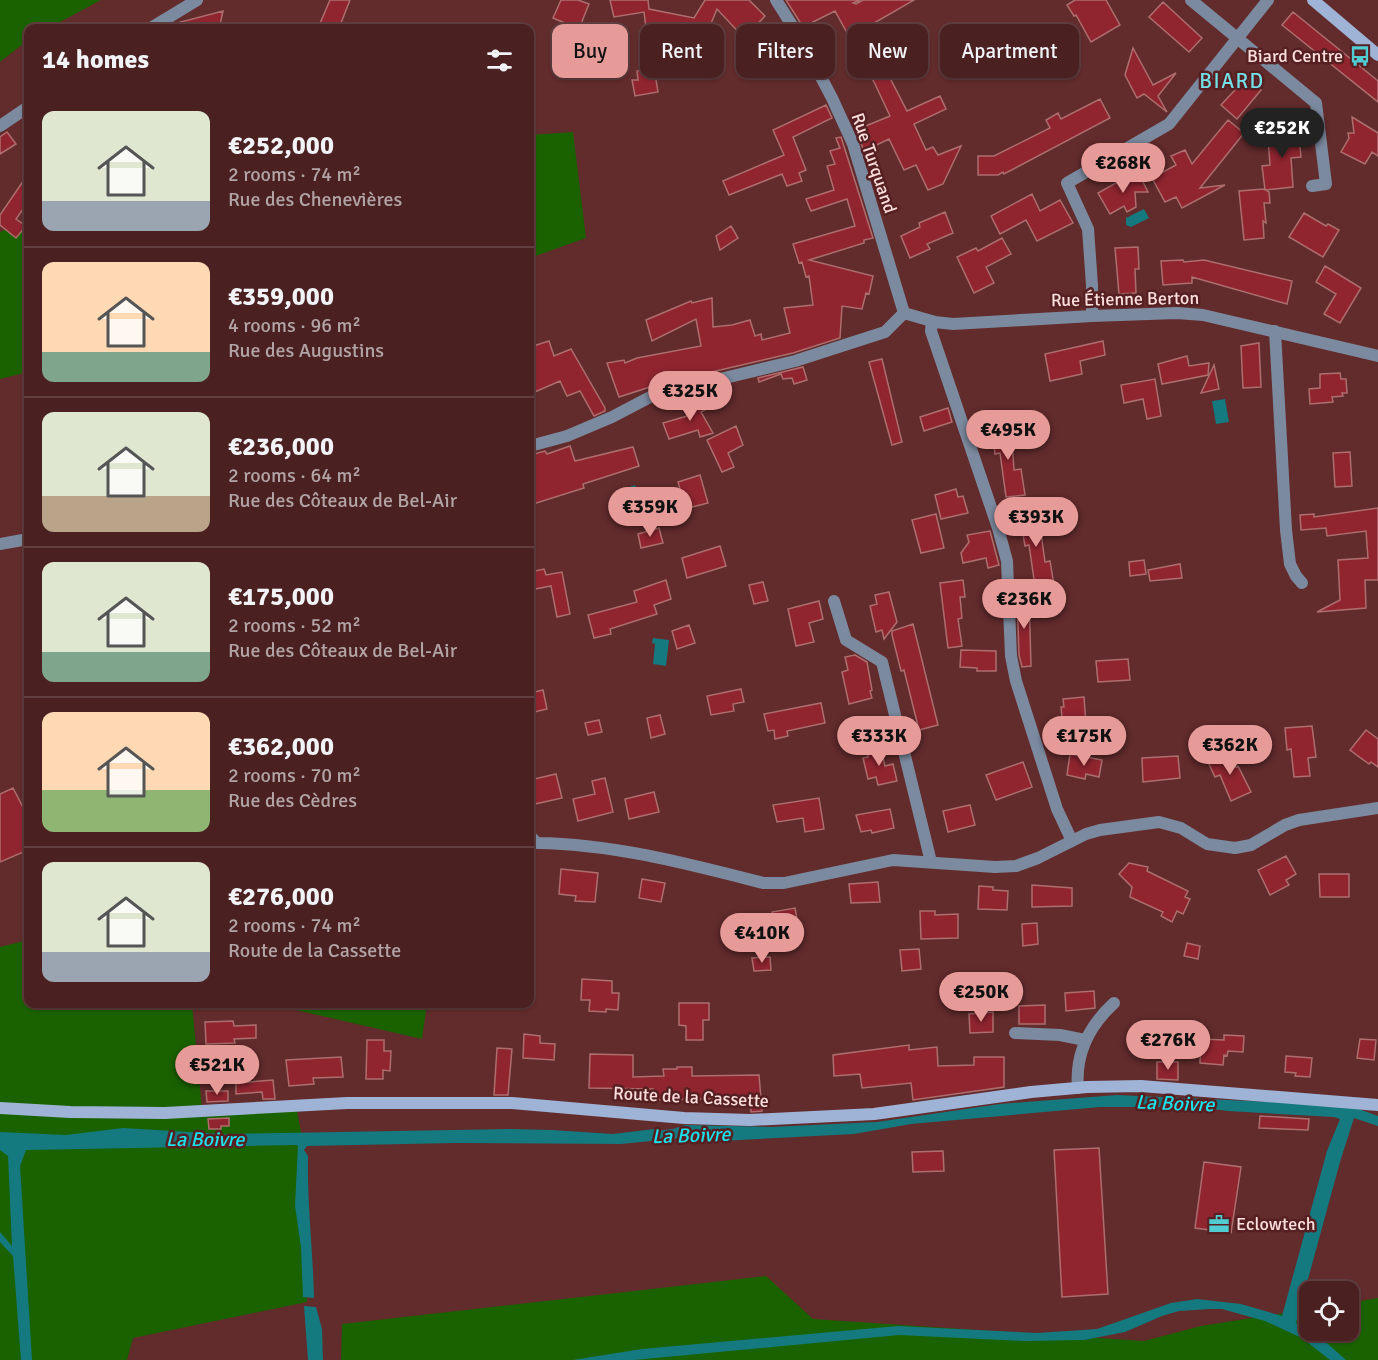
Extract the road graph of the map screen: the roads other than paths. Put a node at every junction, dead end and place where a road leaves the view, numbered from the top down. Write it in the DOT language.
graph roads {
  1 [pos="197,0"];
  2 [pos="776,0"];
  3 [pos="1191,0"];
  4 [pos="1268,0"];
  5 [pos="1313,0"];
  6 [pos="158,24"];
  7 [pos="1238,38"];
  8 [pos="1378,55"];
  9 [pos="24,110"];
  10 [pos="0,126"];
  11 [pos="1312,186"];
  12 [pos="904,313"];
  13 [pos="1092,316"];
  14 [pos="932,321"];
  15 [pos="1275,331"];
  16 [pos="1378,356"];
  17 [pos="534,445"];
  18 [pos="24,540"];
  19 [pos="0,544"];
  20 [pos="1302,583"];
  21 [pos="834,601"];
  22 [pos="1378,808"];
  23 [pos="534,840"];
  24 [pos="1072,841"];
  25 [pos="931,862"];
  26 [pos="1114,1004"];
  27 [pos="1015,1033"];
  28 [pos="1085,1040"];
  29 [pos="1078,1088"];
  30 [pos="1378,1105"];
  31 [pos="0,1108"];
  1 -- 6 [label="street"];
  2 -- 12 [label="street, Rue Turquand"];
  3 -- 7 [label="street"];
  4 -- 7 [label="street"];
  5 -- 8 [label="street"];
  7 -- 11 [label="street"];
  7 -- 13 [label="street"];
  9 -- 10 [label="street"];
  12 -- 14 [label="street, Rue Étienne Berton"];
  12 -- 17 [label="street"];
  13 -- 14 [label="street, Rue Étienne Berton"];
  13 -- 15 [label="street, Rue Étienne Berton"];
  14 -- 24 [label="street"];
  15 -- 16 [label="street, Rue Étienne Berton"];
  15 -- 20 [label="street"];
  18 -- 19 [label="street"];
  21 -- 25 [label="street"];
  22 -- 24 [label="street"];
  23 -- 25 [label="street"];
  24 -- 25 [label="street"];
  26 -- 28 [label="street"];
  27 -- 28 [label="street"];
  28 -- 29 [label="street"];
  29 -- 30 [label="street, Route de la Cassette"];
  29 -- 31 [label="street, Route de la Cassette"];
}
